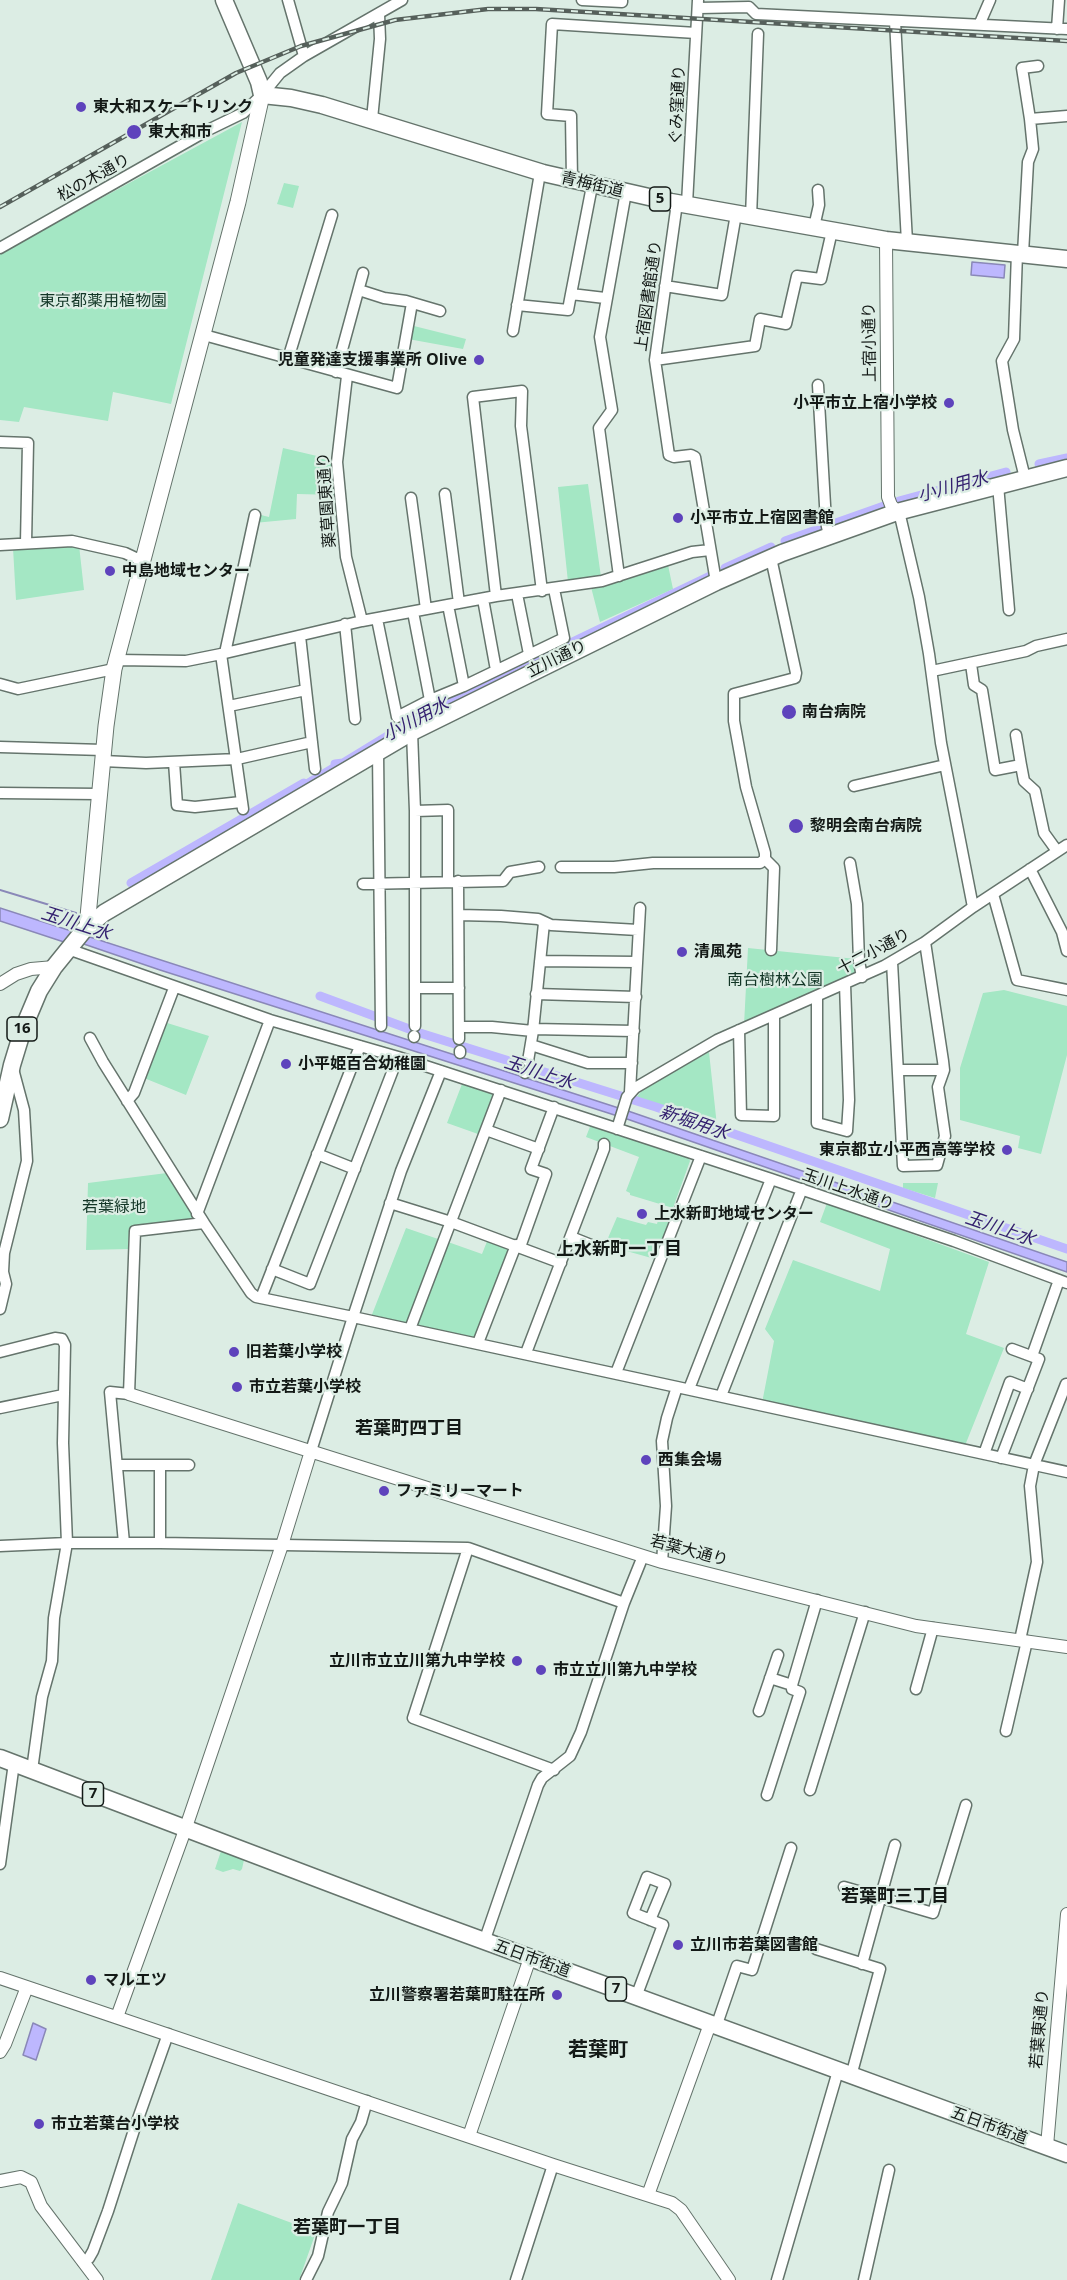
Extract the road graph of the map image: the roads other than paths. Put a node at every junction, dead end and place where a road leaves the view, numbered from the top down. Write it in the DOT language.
graph roads {
  1 [pos="224,0"];
  2 [pos="288,0"];
  3 [pos="402,0"];
  4 [pos="582,0"];
  5 [pos="622,0"];
  6 [pos="990,0"];
  7 [pos="1059,0"];
  8 [pos="698,4"];
  9 [pos="379,14"];
  10 [pos="895,21"];
  11 [pos="980,23"];
  12 [pos="1062,29"];
  13 [pos="696,33"];
  14 [pos="758,34"];
  15 [pos="304,56"];
  16 [pos="1038,66"];
  17 [pos="262,95"];
  18 [pos="1067,116"];
  19 [pos="372,119"];
  20 [pos="1030,119"];
  21 [pos="540,172"];
  22 [pos="572,180"];
  23 [pos="592,186"];
  24 [pos="818,190"];
  25 [pos="626,192"];
  26 [pos="682,204"];
  27 [pos="332,215"];
  28 [pos="744,216"];
  29 [pos="814,227"];
  30 [pos="832,231"];
  31 [pos="886,240"];
  32 [pos="907,242"];
  33 [pos="0,248"];
  34 [pos="1020,254"];
  35 [pos="1067,260"];
  36 [pos="363,273"];
  37 [pos="665,286"];
  38 [pos="358,290"];
  39 [pos="571,294"];
  40 [pos="605,298"];
  41 [pos="412,303"];
  42 [pos="518,305"];
  43 [pos="440,311"];
  44 [pos="513,331"];
  45 [pos="204,336"];
  46 [pos="288,359"];
  47 [pos="655,360"];
  48 [pos="336,372"];
  49 [pos="348,376"];
  50 [pos="818,385"];
  51 [pos="0,442"];
  52 [pos="1067,468"];
  53 [pos="1025,478"];
  54 [pos="998,485"];
  55 [pos="445,494"];
  56 [pos="411,498"];
  57 [pos="897,512"];
  58 [pos="255,515"];
  59 [pos="827,528"];
  60 [pos="26,543"];
  61 [pos="0,545"];
  62 [pos="710,550"];
  63 [pos="771,558"];
  64 [pos="142,561"];
  65 [pos="619,576"];
  66 [pos="716,582"];
  67 [pos="554,589"];
  68 [pos="542,591"];
  69 [pos="517,594"];
  70 [pos="496,596"];
  71 [pos="483,599"];
  72 [pos="453,604"];
  73 [pos="426,609"];
  74 [pos="1009,610"];
  75 [pos="413,612"];
  76 [pos="377,619"];
  77 [pos="362,621"];
  78 [pos="345,624"];
  79 [pos="300,636"];
  80 [pos="1067,639"];
  81 [pos="223,654"];
  82 [pos="529,654"];
  83 [pos="971,664"];
  84 [pos="116,665"];
  85 [pos="496,670"];
  86 [pos="932,671"];
  87 [pos="0,684"];
  88 [pos="464,687"];
  89 [pos="18,689"];
  90 [pos="306,690"];
  91 [pos="0,693"];
  92 [pos="430,700"];
  93 [pos="229,706"];
  94 [pos="355,719"];
  95 [pos="412,732"];
  96 [pos="1016,735"];
  97 [pos="312,742"];
  98 [pos="0,747"];
  99 [pos="378,752"];
  100 [pos="103,756"];
  101 [pos="237,759"];
  102 [pos="174,762"];
  103 [pos="945,765"];
  104 [pos="1021,765"];
  105 [pos="315,769"];
  106 [pos="854,786"];
  107 [pos="0,793"];
  108 [pos="99,794"];
  109 [pos="415,811"];
  110 [pos="1062,848"];
  111 [pos="765,859"];
  112 [pos="850,863"];
  113 [pos="539,867"];
  114 [pos="561,867"];
  115 [pos="1030,869"];
  116 [pos="453,881"];
  117 [pos="415,883"];
  118 [pos="363,884"];
  119 [pos="378,884"];
  120 [pos="993,894"];
  121 [pos="973,907"];
  122 [pos="639,908"];
  123 [pos="459,915"];
  124 [pos="544,923"];
  125 [pos="86,928"];
  126 [pos="638,930"];
  127 [pos="925,942"];
  128 [pos="69,948"];
  129 [pos="771,950"];
  130 [pos="1067,951"];
  131 [pos="540,961"];
  132 [pos="637,962"];
  133 [pos="892,962"];
  134 [pos="54,967"];
  135 [pos="862,977"];
  136 [pos="0,984"];
  137 [pos="845,984"];
  138 [pos="174,988"];
  139 [pos="415,988"];
  140 [pos="459,988"];
  141 [pos="1067,990"];
  142 [pos="536,994"];
  143 [pos="636,997"];
  144 [pos="817,997"];
  145 [pos="774,1016"];
  146 [pos="270,1020"];
  147 [pos="381,1020"];
  148 [pos="459,1027"];
  149 [pos="533,1030"];
  150 [pos="740,1030"];
  151 [pos="634,1031"];
  152 [pos="414,1033"];
  153 [pos="90,1038"];
  154 [pos="459,1039"];
  155 [pos="531,1045"];
  156 [pos="360,1046"];
  157 [pos="398,1057"];
  158 [pos="632,1063"];
  159 [pos="12,1065"];
  160 [pos="526,1068"];
  161 [pos="898,1070"];
  162 [pos="944,1070"];
  163 [pos="441,1071"];
  164 [pos="501,1090"];
  165 [pos="628,1097"];
  166 [pos="127,1101"];
  167 [pos="554,1107"];
  168 [pos="0,1119"];
  169 [pos="617,1129"];
  170 [pos="486,1130"];
  171 [pos="604,1144"];
  172 [pos="539,1149"];
  173 [pos="317,1154"];
  174 [pos="701,1156"];
  175 [pos="355,1169"];
  176 [pos="771,1179"];
  177 [pos="802,1190"];
  178 [pos="390,1203"];
  179 [pos="200,1218"];
  180 [pos="451,1222"];
  181 [pos="571,1237"];
  182 [pos="518,1246"];
  183 [pos="601,1249"];
  184 [pos="561,1263"];
  185 [pos="272,1269"];
  186 [pos="1063,1281"];
  187 [pos="261,1298"];
  188 [pos="0,1309"];
  189 [pos="353,1317"];
  190 [pos="410,1329"];
  191 [pos="478,1343"];
  192 [pos="1012,1349"];
  193 [pos="0,1352"];
  194 [pos="526,1353"];
  195 [pos="1032,1356"];
  196 [pos="616,1373"];
  197 [pos="1066,1384"];
  198 [pos="677,1386"];
  199 [pos="689,1389"];
  200 [pos="1028,1389"];
  201 [pos="129,1394"];
  202 [pos="63,1395"];
  203 [pos="720,1396"];
  204 [pos="0,1408"];
  205 [pos="311,1451"];
  206 [pos="984,1454"];
  207 [pos="1002,1458"];
  208 [pos="117,1465"];
  209 [pos="160,1465"];
  210 [pos="189,1465"];
  211 [pos="1034,1465"];
  212 [pos="1067,1472"];
  213 [pos="67,1543"];
  214 [pos="124,1543"];
  215 [pos="160,1543"];
  216 [pos="0,1545"];
  217 [pos="282,1545"];
  218 [pos="468,1548"];
  219 [pos="643,1556"];
  220 [pos="662,1562"];
  221 [pos="817,1600"];
  222 [pos="624,1603"];
  223 [pos="866,1612"];
  224 [pos="933,1628"];
  225 [pos="1023,1641"];
  226 [pos="1067,1647"];
  227 [pos="778,1655"];
  228 [pos="770,1678"];
  229 [pos="792,1685"];
  230 [pos="916,1689"];
  231 [pos="759,1711"];
  232 [pos="1006,1731"];
  233 [pos="7,1760"];
  234 [pos="32,1770"];
  235 [pos="554,1770"];
  236 [pos="810,1790"];
  237 [pos="767,1795"];
  238 [pos="966,1805"];
  239 [pos="185,1830"];
  240 [pos="896,1845"];
  241 [pos="791,1848"];
  242 [pos="0,1864"];
  243 [pos="844,1887"];
  244 [pos="881,1899"];
  245 [pos="1067,1914"];
  246 [pos="650,1920"];
  247 [pos="484,1942"];
  248 [pos="816,1949"];
  249 [pos="530,1958"];
  250 [pos="1065,1958"];
  251 [pos="862,1964"];
  252 [pos="0,1978"];
  253 [pos="27,1987"];
  254 [pos="636,1997"];
  255 [pos="117,2017"];
  256 [pos="713,2026"];
  257 [pos="168,2034"];
  258 [pos="0,2052"];
  259 [pos="845,2073"];
  260 [pos="367,2101"];
  261 [pos="469,2136"];
  262 [pos="1047,2146"];
  263 [pos="1067,2154"];
  264 [pos="553,2165"];
  265 [pos="890,2170"];
  266 [pos="0,2181"];
  267 [pos="648,2195"];
  268 [pos="84,2262"];
  269 [pos="97,2280"];
  270 [pos="306,2280"];
  271 [pos="516,2280"];
  272 [pos="729,2280"];
  273 [pos="777,2280"];
  274 [pos="864,2280"];
  1 -- 17 [label="main road"];
  2 -- 15 [label="street"];
  3 -- 9 [label="street, 松の木通り"];
  4 -- 5 [label="street"];
  6 -- 11 [label="street"];
  7 -- 12 [label="street"];
  8 -- 10 [label="street"];
  8 -- 13 [label="street, ぐみ窪通り"];
  9 -- 15 [label="street, 松の木通り"];
  9 -- 19 [label="street"];
  10 -- 11 [label="street"];
  10 -- 32 [label="street"];
  11 -- 12 [label="street"];
  13 -- 22 [label="street"];
  13 -- 26 [label="street, ぐみ窪通り"];
  14 -- 28 [label="street"];
  15 -- 17 [label="street, 松の木通り"];
  16 -- 20 [label="street"];
  17 -- 19 [label="main road, 青梅街道 / 5"];
  17 -- 33 [label="street, 松の木通り"];
  17 -- 45 [label="main road"];
  18 -- 20 [label="street"];
  19 -- 21 [label="main road, 青梅街道 / 5"];
  20 -- 34 [label="street"];
  21 -- 22 [label="main road, 青梅街道 / 5"];
  21 -- 42 [label="street"];
  22 -- 23 [label="main road, 青梅街道 / 5"];
  23 -- 25 [label="main road, 青梅街道 / 5"];
  23 -- 39 [label="street"];
  24 -- 29 [label="street"];
  25 -- 26 [label="main road, 青梅街道 / 5"];
  25 -- 40 [label="street"];
  26 -- 28 [label="main road, 青梅街道 / 5"];
  26 -- 37 [label="street, 上宿図書館通り"];
  27 -- 46 [label="street"];
  28 -- 29 [label="main road, 青梅街道 / 5"];
  28 -- 37 [label="street"];
  29 -- 30 [label="main road, 青梅街道 / 5"];
  30 -- 31 [label="main road, 青梅街道 / 5"];
  30 -- 47 [label="street"];
  31 -- 32 [label="main road, 青梅街道 / 5"];
  31 -- 57 [label="street, 上宿小通り"];
  32 -- 34 [label="main road, 青梅街道 / 5"];
  34 -- 35 [label="main road, 青梅街道 / 5"];
  34 -- 53 [label="street"];
  36 -- 38 [label="street"];
  37 -- 47 [label="street, 上宿図書館通り"];
  38 -- 41 [label="street"];
  38 -- 48 [label="street"];
  39 -- 40 [label="street"];
  39 -- 42 [label="street"];
  40 -- 65 [label="street"];
  41 -- 43 [label="street"];
  41 -- 49 [label="street"];
  42 -- 44 [label="street"];
  45 -- 46 [label="street"];
  45 -- 64 [label="main road"];
  46 -- 48 [label="street"];
  47 -- 62 [label="street, 上宿図書館通り"];
  48 -- 49 [label="street"];
  49 -- 77 [label="street, 薬草園東通り"];
  50 -- 59 [label="street"];
  51 -- 60 [label="street"];
  52 -- 53 [label="main road, 立川通り / 16"];
  53 -- 54 [label="main road, 立川通り / 16"];
  54 -- 57 [label="main road, 立川通り / 16"];
  54 -- 74 [label="street"];
  55 -- 72 [label="street"];
  56 -- 73 [label="street"];
  57 -- 59 [label="main road, 立川通り / 16"];
  57 -- 86 [label="street"];
  58 -- 81 [label="street"];
  59 -- 63 [label="main road, 立川通り / 16"];
  60 -- 61 [label="street"];
  60 -- 64 [label="street"];
  62 -- 65 [label="street"];
  62 -- 66 [label="street, 上宿図書館通り"];
  63 -- 66 [label="main road, 立川通り / 16"];
  63 -- 111 [label="street"];
  64 -- 84 [label="main road"];
  65 -- 67 [label="street"];
  66 -- 95 [label="main road, 立川通り / 16"];
  67 -- 68 [label="street"];
  67 -- 82 [label="street"];
  68 -- 69 [label="street"];
  68 -- 70 [label="street"];
  69 -- 70 [label="street"];
  69 -- 82 [label="street"];
  70 -- 71 [label="street"];
  71 -- 72 [label="street"];
  71 -- 85 [label="street"];
  72 -- 73 [label="street"];
  72 -- 88 [label="street"];
  73 -- 75 [label="street"];
  75 -- 76 [label="street"];
  75 -- 92 [label="street"];
  76 -- 77 [label="street"];
  76 -- 92 [label="street"];
  77 -- 78 [label="street"];
  78 -- 79 [label="street"];
  78 -- 94 [label="street"];
  79 -- 81 [label="street"];
  79 -- 90 [label="street"];
  80 -- 83 [label="street"];
  81 -- 84 [label="street"];
  81 -- 93 [label="street"];
  82 -- 85 [label="street"];
  83 -- 86 [label="street"];
  83 -- 104 [label="street"];
  84 -- 89 [label="street"];
  84 -- 100 [label="main road"];
  85 -- 88 [label="street"];
  86 -- 103 [label="street"];
  87 -- 89 [label="street"];
  88 -- 92 [label="street"];
  89 -- 91 [label="street"];
  90 -- 93 [label="street"];
  90 -- 97 [label="street"];
  93 -- 101 [label="street"];
  95 -- 99 [label="main road, 立川通り / 16"];
  95 -- 109 [label="street"];
  96 -- 104 [label="street"];
  97 -- 101 [label="street"];
  97 -- 105 [label="street"];
  98 -- 100 [label="street"];
  99 -- 119 [label="street"];
  99 -- 125 [label="main road, 立川通り / 16"];
  100 -- 102 [label="street"];
  100 -- 108 [label="main road"];
  101 -- 102 [label="street"];
  101 -- 102 [label="street"];
  103 -- 106 [label="street"];
  103 -- 121 [label="street"];
  104 -- 110 [label="street"];
  107 -- 108 [label="street"];
  108 -- 125 [label="main road"];
  109 -- 116 [label="street"];
  109 -- 117 [label="street"];
  110 -- 115 [label="street, 十二小通り"];
  111 -- 114 [label="street"];
  111 -- 129 [label="street"];
  112 -- 135 [label="street"];
  113 -- 116 [label="street"];
  115 -- 120 [label="street, 十二小通り"];
  115 -- 130 [label="street"];
  116 -- 117 [label="street"];
  116 -- 123 [label="street"];
  117 -- 119 [label="street"];
  117 -- 139 [label="street"];
  118 -- 119 [label="street"];
  119 -- 147 [label="street"];
  120 -- 121 [label="street, 十二小通り"];
  120 -- 141 [label="street"];
  121 -- 127 [label="street, 十二小通り"];
  122 -- 126 [label="street"];
  123 -- 124 [label="street"];
  123 -- 140 [label="street"];
  124 -- 126 [label="street"];
  124 -- 131 [label="street"];
  125 -- 128 [label="main road, 16"];
  126 -- 132 [label="street"];
  127 -- 133 [label="street, 十二小通り"];
  127 -- 162 [label="street"];
  128 -- 134 [label="main road, 16"];
  128 -- 138 [label="street, 玉川上水通り"];
  131 -- 132 [label="street"];
  131 -- 142 [label="street"];
  132 -- 143 [label="street"];
  133 -- 135 [label="street, 十二小通り"];
  133 -- 161 [label="street"];
  134 -- 136 [label="street"];
  134 -- 159 [label="main road, 16"];
  135 -- 137 [label="street, 十二小通り"];
  137 -- 144 [label="street, 十二小通り"];
  137 -- 144 [label="street"];
  138 -- 146 [label="street, 玉川上水通り"];
  138 -- 166 [label="street"];
  139 -- 140 [label="street"];
  139 -- 152 [label="street"];
  140 -- 148 [label="street"];
  142 -- 143 [label="street"];
  142 -- 149 [label="street"];
  143 -- 151 [label="street"];
  144 -- 145 [label="street, 十二小通り"];
  145 -- 150 [label="street, 十二小通り"];
  145 -- 150 [label="street"];
  146 -- 156 [label="street, 玉川上水通り"];
  146 -- 179 [label="street"];
  148 -- 149 [label="street"];
  148 -- 154 [label="street"];
  149 -- 151 [label="street"];
  149 -- 155 [label="street"];
  150 -- 165 [label="street, 十二小通り"];
  151 -- 158 [label="street"];
  153 -- 166 [label="street"];
  155 -- 158 [label="street"];
  155 -- 160 [label="street"];
  156 -- 157 [label="street, 玉川上水通り"];
  156 -- 173 [label="street"];
  157 -- 163 [label="street, 玉川上水通り"];
  157 -- 175 [label="street"];
  158 -- 165 [label="street"];
  159 -- 168 [label="main road, 16"];
  159 -- 188 [label="street"];
  161 -- 162 [label="street"];
  161 -- 162 [label="street"];
  163 -- 164 [label="street, 玉川上水通り"];
  163 -- 178 [label="street"];
  164 -- 167 [label="street, 玉川上水通り"];
  164 -- 170 [label="street"];
  165 -- 169 [label="street"];
  166 -- 179 [label="street"];
  167 -- 169 [label="street, 玉川上水通り"];
  167 -- 172 [label="street"];
  169 -- 174 [label="street, 玉川上水通り"];
  170 -- 172 [label="street"];
  170 -- 180 [label="street"];
  171 -- 181 [label="street"];
  172 -- 182 [label="street"];
  173 -- 175 [label="street"];
  173 -- 185 [label="street"];
  174 -- 176 [label="street, 玉川上水通り"];
  174 -- 196 [label="street"];
  175 -- 185 [label="street"];
  176 -- 177 [label="street, 玉川上水通り"];
  176 -- 199 [label="street"];
  177 -- 186 [label="street, 玉川上水通り"];
  177 -- 203 [label="street"];
  178 -- 180 [label="street"];
  178 -- 189 [label="street"];
  179 -- 187 [label="street"];
  179 -- 201 [label="street"];
  180 -- 182 [label="street"];
  180 -- 190 [label="street"];
  181 -- 183 [label="street"];
  181 -- 184 [label="street"];
  182 -- 184 [label="street"];
  182 -- 191 [label="street"];
  184 -- 194 [label="street"];
  185 -- 187 [label="street"];
  186 -- 195 [label="street"];
  187 -- 189 [label="street"];
  189 -- 190 [label="street"];
  189 -- 205 [label="street"];
  190 -- 191 [label="street"];
  191 -- 194 [label="street"];
  192 -- 195 [label="street"];
  193 -- 202 [label="street"];
  194 -- 196 [label="street"];
  195 -- 200 [label="street"];
  196 -- 198 [label="street"];
  197 -- 211 [label="street"];
  198 -- 199 [label="street"];
  198 -- 220 [label="street"];
  199 -- 203 [label="street"];
  200 -- 206 [label="street"];
  200 -- 207 [label="street"];
  201 -- 205 [label="street, 若葉大通り"];
  201 -- 208 [label="street"];
  202 -- 204 [label="street"];
  202 -- 213 [label="street"];
  203 -- 206 [label="street"];
  205 -- 217 [label="street"];
  205 -- 219 [label="street, 若葉大通り"];
  206 -- 207 [label="street"];
  207 -- 211 [label="street"];
  208 -- 209 [label="street"];
  208 -- 214 [label="street"];
  209 -- 210 [label="street"];
  209 -- 215 [label="street"];
  211 -- 212 [label="street"];
  211 -- 225 [label="street"];
  213 -- 214 [label="street"];
  213 -- 216 [label="street"];
  213 -- 234 [label="street"];
  214 -- 215 [label="street"];
  215 -- 217 [label="street"];
  217 -- 218 [label="street"];
  217 -- 239 [label="street"];
  218 -- 222 [label="street"];
  218 -- 235 [label="street"];
  219 -- 220 [label="street, 若葉大通り"];
  219 -- 222 [label="street"];
  220 -- 221 [label="street, 若葉大通り"];
  221 -- 223 [label="street, 若葉大通り"];
  221 -- 229 [label="street"];
  222 -- 235 [label="street"];
  223 -- 224 [label="street, 若葉大通り"];
  223 -- 236 [label="street"];
  224 -- 225 [label="street, 若葉大通り"];
  224 -- 230 [label="street"];
  225 -- 226 [label="street, 若葉大通り"];
  225 -- 232 [label="street"];
  227 -- 228 [label="street"];
  228 -- 229 [label="street"];
  228 -- 231 [label="street"];
  229 -- 237 [label="street"];
  233 -- 234 [label="main road, 五日市街道 / 7"];
  233 -- 242 [label="street"];
  234 -- 239 [label="main road, 五日市街道 / 7"];
  235 -- 247 [label="street"];
  238 -- 244 [label="street"];
  239 -- 247 [label="main road, 五日市街道 / 7"];
  239 -- 255 [label="street"];
  240 -- 244 [label="street"];
  241 -- 256 [label="street"];
  243 -- 244 [label="street"];
  244 -- 251 [label="street"];
  245 -- 250 [label="street, 若葉東通り"];
  246 -- 254 [label="street"];
  247 -- 249 [label="main road, 五日市街道 / 7"];
  248 -- 251 [label="street"];
  249 -- 254 [label="main road, 五日市街道 / 7"];
  249 -- 261 [label="street"];
  250 -- 262 [label="street, 若葉東通り"];
  251 -- 259 [label="street"];
  252 -- 253 [label="street"];
  253 -- 255 [label="street"];
  253 -- 258 [label="street"];
  254 -- 256 [label="main road, 五日市街道 / 7"];
  255 -- 257 [label="street"];
  256 -- 259 [label="main road, 五日市街道 / 7"];
  256 -- 267 [label="street"];
  257 -- 260 [label="street"];
  257 -- 268 [label="street"];
  259 -- 262 [label="main road, 五日市街道 / 7"];
  259 -- 273 [label="street"];
  260 -- 261 [label="street"];
  260 -- 270 [label="street"];
  261 -- 264 [label="street"];
  262 -- 263 [label="main road, 五日市街道 / 7"];
  264 -- 267 [label="street"];
  264 -- 271 [label="street"];
  265 -- 274 [label="street"];
  266 -- 268 [label="street"];
  267 -- 272 [label="street"];
  268 -- 269 [label="street"];
}
